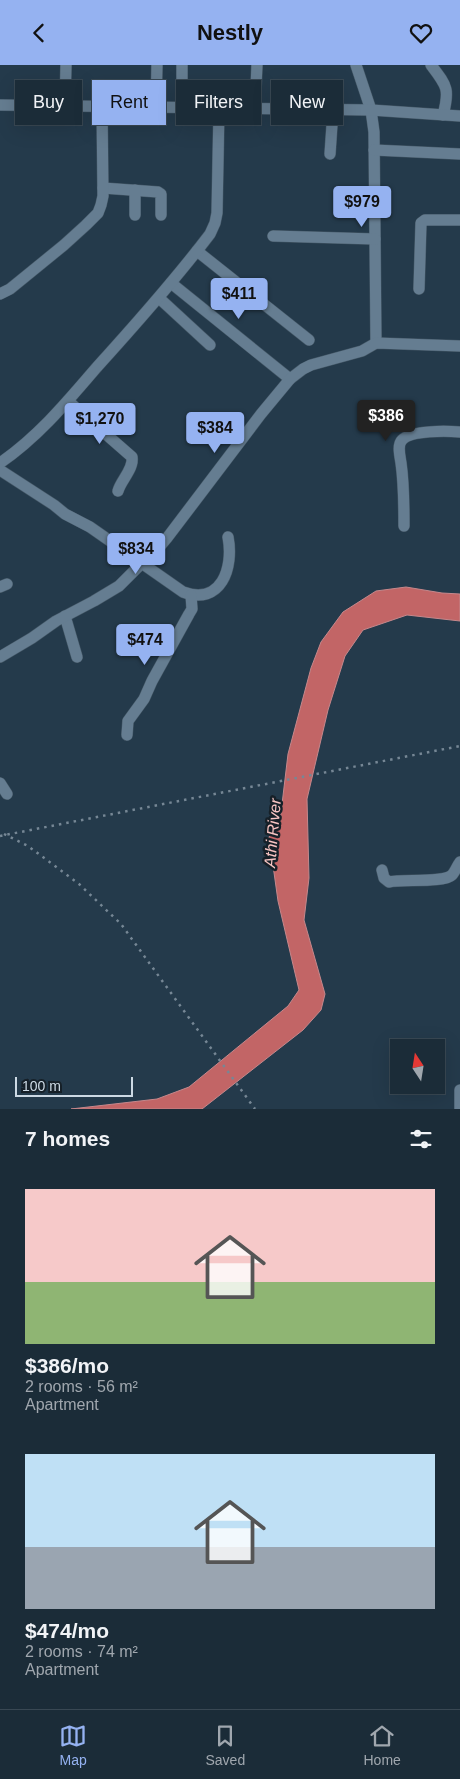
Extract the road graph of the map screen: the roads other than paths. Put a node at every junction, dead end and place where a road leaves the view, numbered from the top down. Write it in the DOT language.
graph roads {
  1 [pos="66,65"];
  2 [pos="157,65"];
  3 [pos="182,65"];
  4 [pos="257,65"];
  5 [pos="356,65"];
  6 [pos="431,65"];
  7 [pos="66,80"];
  8 [pos="157,80"];
  9 [pos="182,80"];
  10 [pos="256,80"];
  11 [pos="0,105"];
  12 [pos="15,105"];
  13 [pos="343,110"];
  14 [pos="371,111"];
  15 [pos="443,115"];
  16 [pos="460,116"];
  17 [pos="102,125"];
  18 [pos="219,125"];
  19 [pos="332,125"];
  20 [pos="374,150"];
  21 [pos="330,154"];
  22 [pos="460,154"];
  23 [pos="103,188"];
  24 [pos="135,190"];
  25 [pos="135,215"];
  26 [pos="162,215"];
  27 [pos="460,220"];
  28 [pos="273,236"];
  29 [pos="375,239"];
  30 [pos="197,251"];
  31 [pos="171,283"];
  32 [pos="419,289"];
  33 [pos="0,294"];
  34 [pos="159,298"];
  35 [pos="309,340"];
  36 [pos="376,343"];
  37 [pos="210,345"];
  38 [pos="460,346"];
  39 [pos="290,379"];
  40 [pos="68,401"];
  41 [pos="460,431"];
  42 [pos="0,463"];
  43 [pos="0,470"];
  44 [pos="118,491"];
  45 [pos="404,526"];
  46 [pos="228,537"];
  47 [pos="142,563"];
  48 [pos="191,595"];
  49 [pos="65,616"];
  50 [pos="0,657"];
  51 [pos="77,657"];
  52 [pos="127,735"];
  53 [pos="0,783"];
  54 [pos="7,795"];
  55 [pos="460,862"];
  56 [pos="382,870"];
  57 [pos="460,1090"];
  58 [pos="460,1109"];
  1 -- 7 [label="street"];
  2 -- 8 [label="street"];
  3 -- 9 [label="street"];
  4 -- 10 [label="street"];
  5 -- 14 [label="street"];
  6 -- 15 [label="street"];
  11 -- 12 [label="street"];
  13 -- 14 [label="street"];
  14 -- 15 [label="street"];
  14 -- 20 [label="street"];
  15 -- 16 [label="street"];
  17 -- 23 [label="street"];
  18 -- 30 [label="street"];
  19 -- 21 [label="street"];
  20 -- 22 [label="street"];
  20 -- 29 [label="street"];
  23 -- 24 [label="street"];
  23 -- 33 [label="street"];
  24 -- 25 [label="street"];
  24 -- 26 [label="street"];
  27 -- 32 [label="street"];
  28 -- 29 [label="street"];
  29 -- 36 [label="street"];
  30 -- 31 [label="street"];
  30 -- 35 [label="street"];
  31 -- 34 [label="street"];
  31 -- 39 [label="street"];
  34 -- 37 [label="street"];
  34 -- 40 [label="street"];
  36 -- 38 [label="street"];
  36 -- 39 [label="street"];
  39 -- 47 [label="street"];
  40 -- 42 [label="street"];
  40 -- 44 [label="street"];
  41 -- 45 [label="street"];
  43 -- 47 [label="street"];
  46 -- 48 [label="street"];
  47 -- 48 [label="street"];
  47 -- 49 [label="street"];
  48 -- 52 [label="street"];
  49 -- 50 [label="street"];
  49 -- 51 [label="street"];
  53 -- 54 [label="street"];
  55 -- 56 [label="street"];
  57 -- 58 [label="street"];
}
